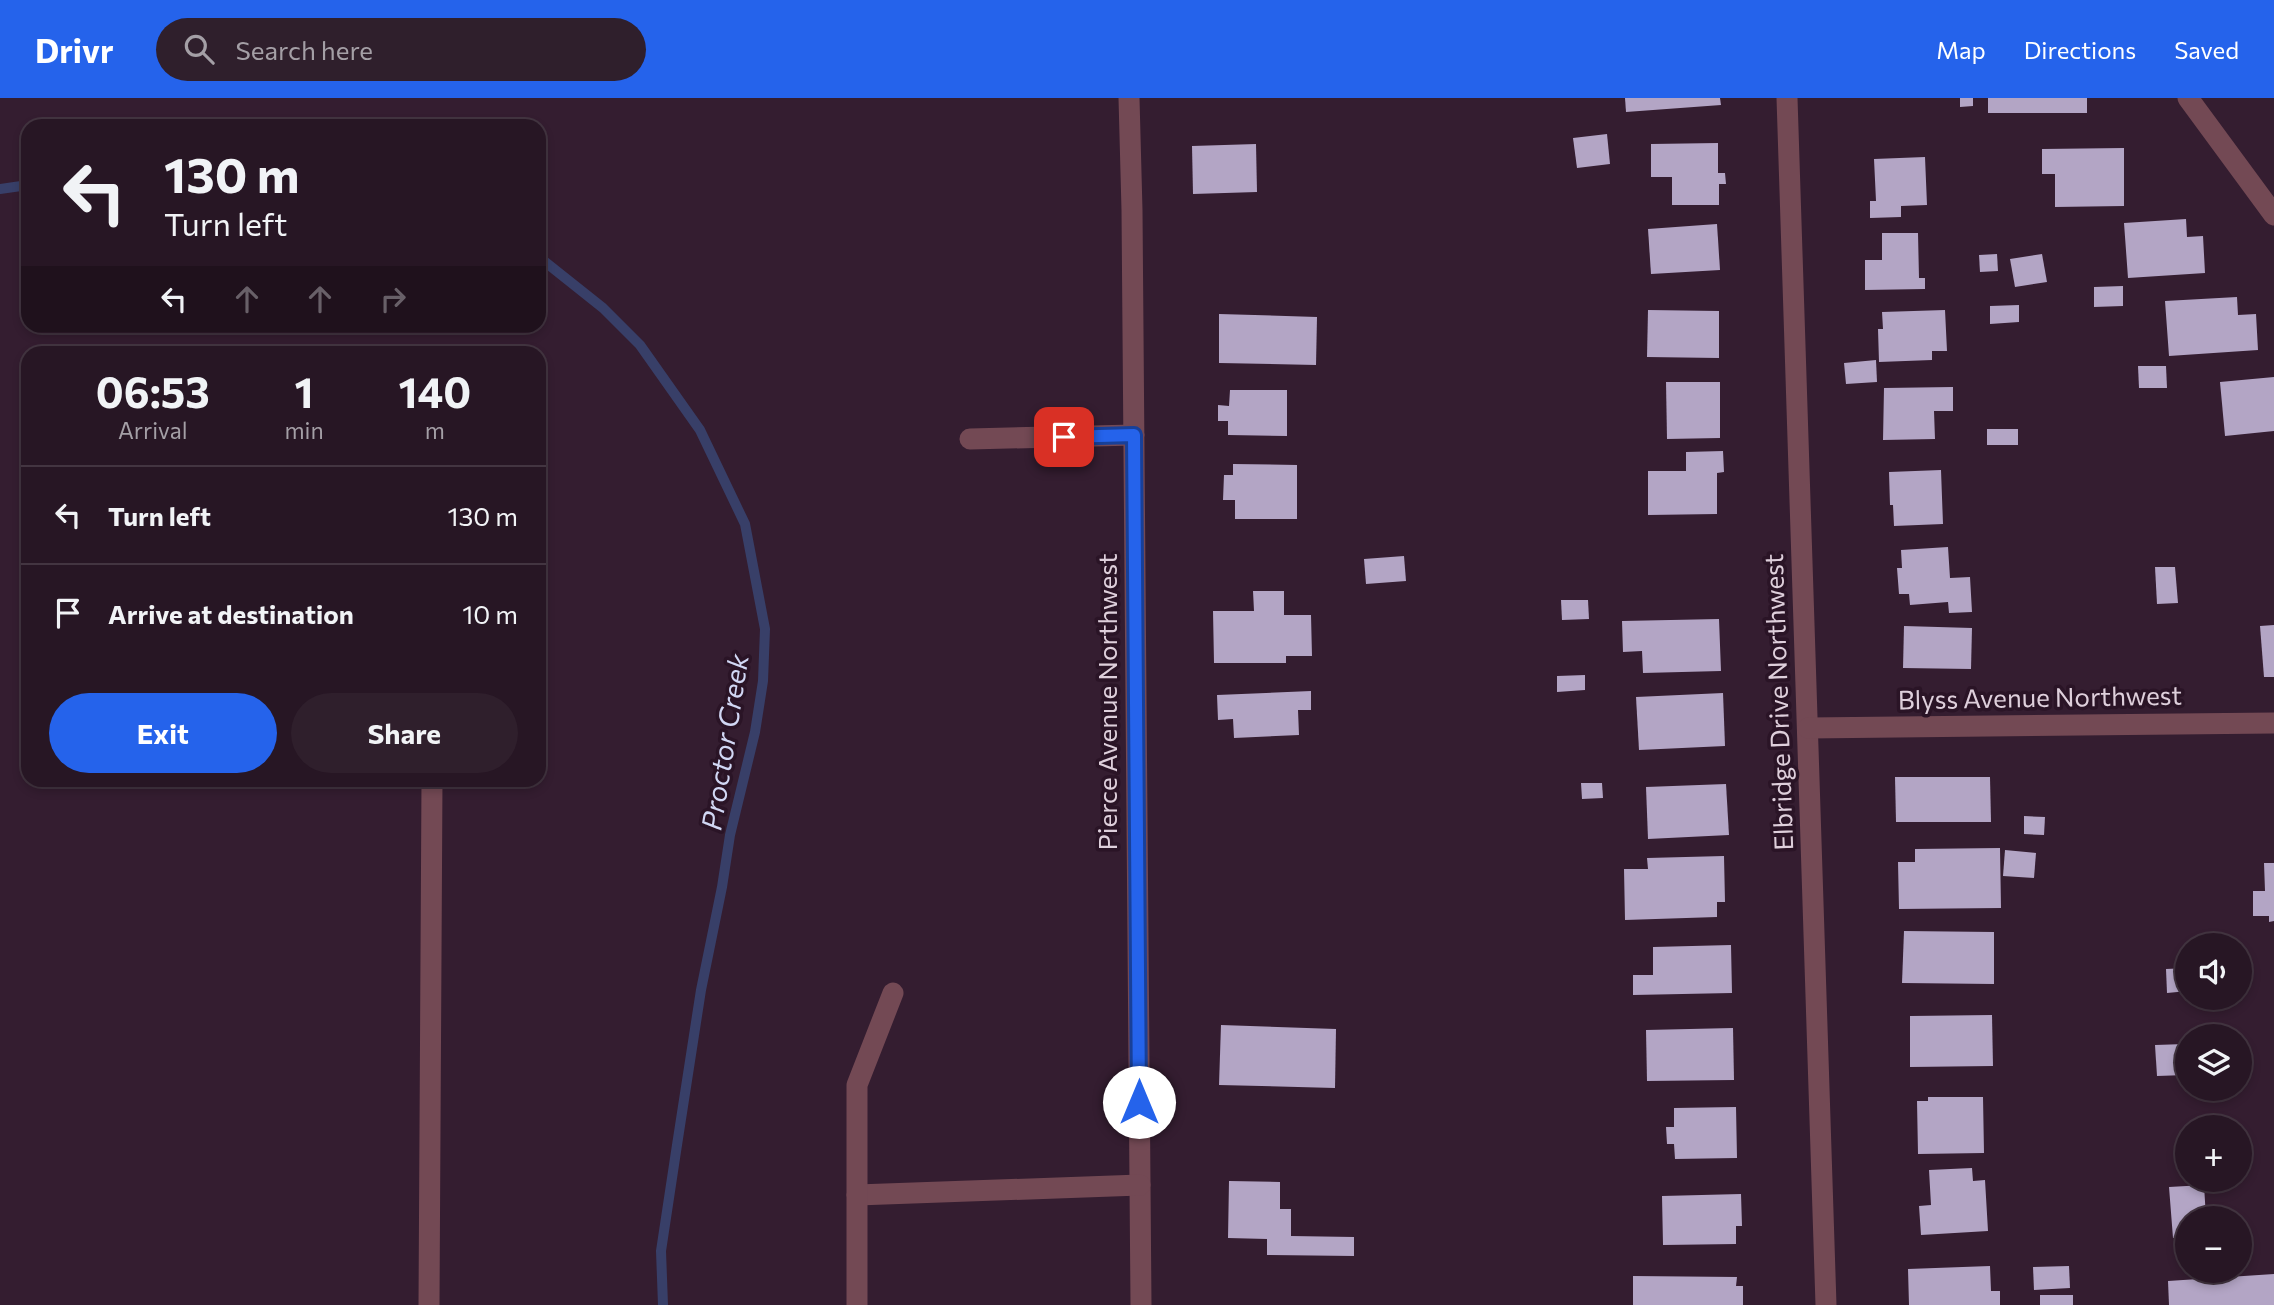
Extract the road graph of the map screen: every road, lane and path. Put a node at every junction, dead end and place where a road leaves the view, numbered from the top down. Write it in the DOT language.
graph roads {
  1 [pos="1129,98"];
  2 [pos="1787,98"];
  3 [pos="2188,98"];
  4 [pos="2274,215"];
  5 [pos="1134,435"];
  6 [pos="970,439"];
  7 [pos="2274,723"];
  8 [pos="1808,728"];
  9 [pos="432,787"];
  10 [pos="893,993"];
  11 [pos="1140,1185"];
  12 [pos="857,1195"];
  13 [pos="429,1305"];
  14 [pos="857,1305"];
  15 [pos="1141,1305"];
  16 [pos="1826,1305"];
  1 -- 5 [label="street, Pierce Avenue Northwest"];
  2 -- 8 [label="street, Elbridge Drive Northwest"];
  3 -- 4 [label="street"];
  5 -- 6 [label="street"];
  5 -- 11 [label="street, Pierce Avenue Northwest"];
  7 -- 8 [label="street, Blyss Avenue Northwest"];
  8 -- 16 [label="street, Elbridge Drive Northwest"];
  9 -- 13 [label="street"];
  10 -- 12 [label="street"];
  11 -- 12 [label="street"];
  11 -- 15 [label="street, Pierce Avenue Northwest"];
  12 -- 14 [label="street"];
}
